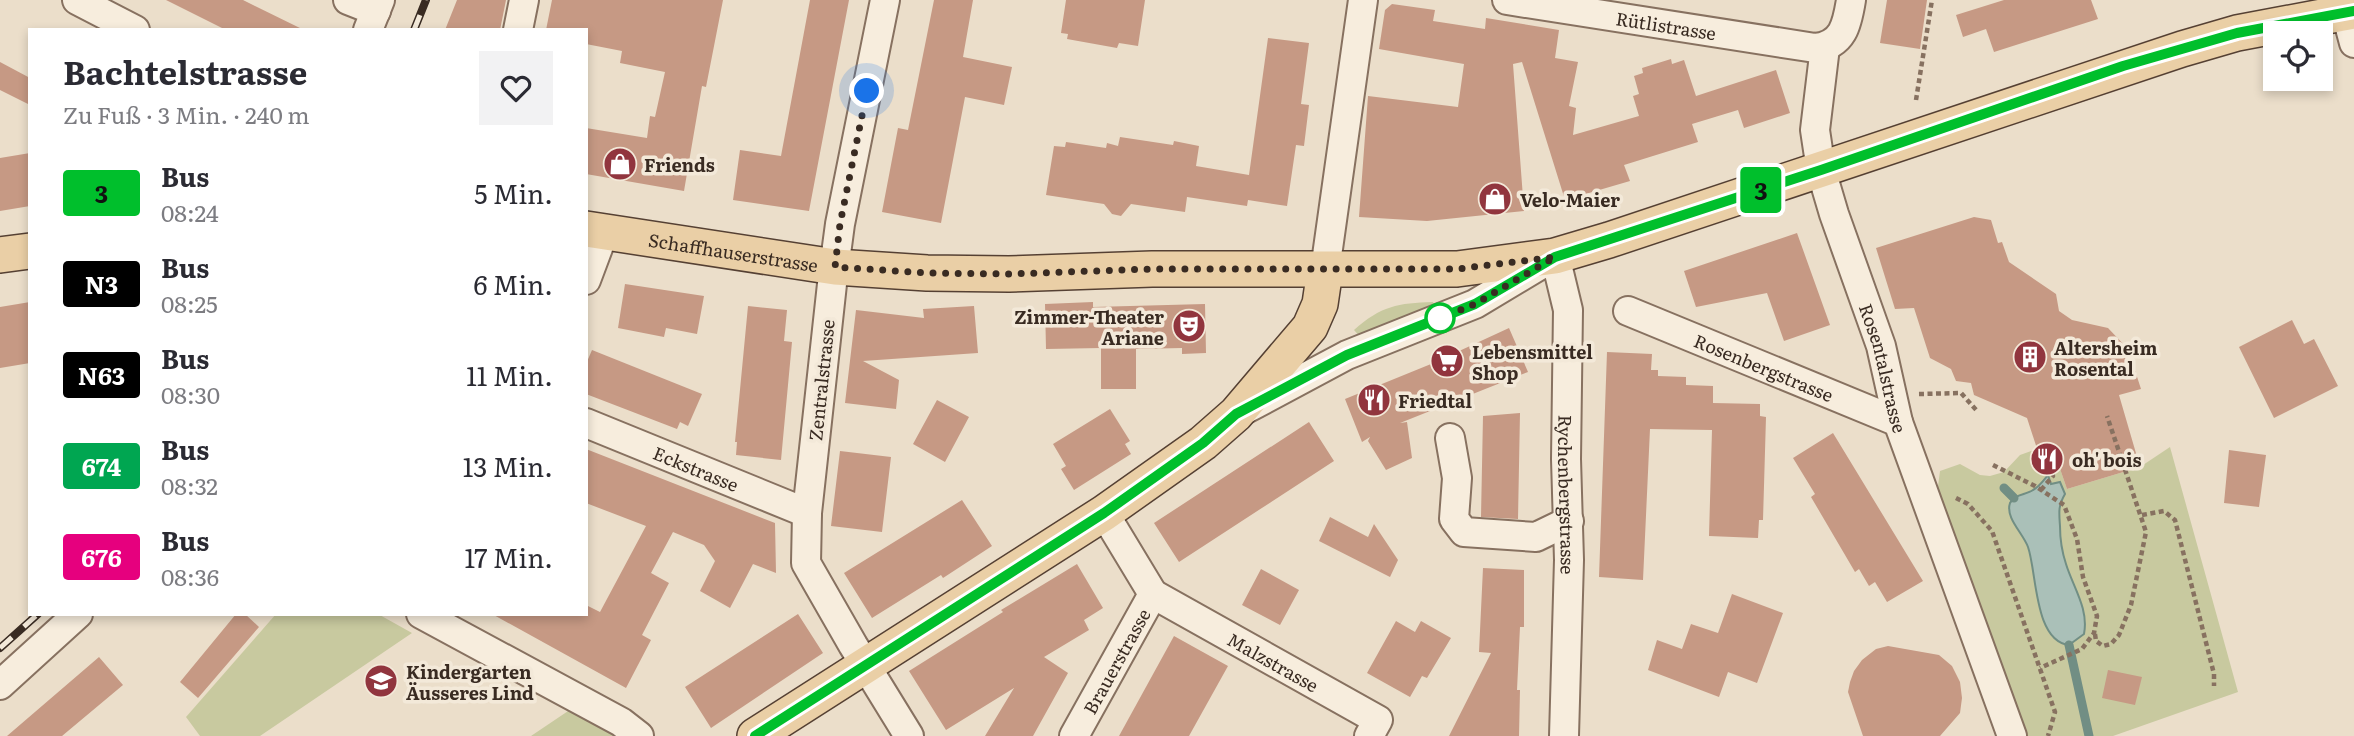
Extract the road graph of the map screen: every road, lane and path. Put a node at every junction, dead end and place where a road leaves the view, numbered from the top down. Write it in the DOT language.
graph roads {
  1 [pos="77,0"];
  2 [pos="348,0"];
  3 [pos="523,0"];
  4 [pos="885,0"];
  5 [pos="1363,0"];
  6 [pos="1507,0"];
  7 [pos="1851,0"];
  8 [pos="1932,0"];
  9 [pos="1568,5"];
  10 [pos="375,14"];
  11 [pos="2351,22"];
  12 [pos="131,28"];
  13 [pos="518,28"];
  14 [pos="1825,47"];
  15 [pos="1916,100"];
  16 [pos="1821,170"];
  17 [pos="595,230"];
  18 [pos="28,251"];
  19 [pos="0,256"];
  20 [pos="1555,257"];
  21 [pos="835,267"];
  22 [pos="588,269"];
  23 [pos="1325,270"];
  24 [pos="1628,312"];
  25 [pos="1908,394"];
  26 [pos="1978,412"];
  27 [pos="1236,414"];
  28 [pos="2107,416"];
  29 [pos="1898,422"];
  30 [pos="588,424"];
  31 [pos="1450,438"];
  32 [pos="1993,465"];
  33 [pos="2050,465"];
  34 [pos="2041,490"];
  35 [pos="1944,492"];
  36 [pos="807,513"];
  37 [pos="1104,513"];
  38 [pos="2142,515"];
  39 [pos="1569,521"];
  40 [pos="1153,594"];
  41 [pos="76,616"];
  42 [pos="425,616"];
  43 [pos="2094,633"];
  44 [pos="865,665"];
  45 [pos="2040,668"];
  46 [pos="0,685"];
  47 [pos="2214,686"];
  48 [pos="639,736"];
  49 [pos="755,736"];
  50 [pos="909,736"];
  51 [pos="1074,736"];
  52 [pos="1369,736"];
  53 [pos="1564,736"];
  54 [pos="2012,736"];
  55 [pos="2048,736"];
  1 -- 12 [label="street"];
  2 -- 10 [label="street"];
  3 -- 13 [label="street"];
  4 -- 21 [label="street, Zentralstrasse"];
  5 -- 23 [label="street"];
  6 -- 9 [label="street, Rütlistrasse"];
  7 -- 14 [label="street"];
  8 -- 15 [label="path"];
  9 -- 14 [label="street, Rütlistrasse"];
  11 -- 16 [label="main road, Schaffhauserstrasse"];
  14 -- 16 [label="street, Rosentalstrasse"];
  16 -- 20 [label="main road, Schaffhauserstrasse"];
  16 -- 29 [label="street, Rosentalstrasse"];
  17 -- 21 [label="main road, Schaffhauserstrasse"];
  17 -- 22 [label="street"];
  18 -- 19 [label="main road"];
  20 -- 23 [label="main road, Schaffhauserstrasse"];
  20 -- 27 [label="street"];
  20 -- 39 [label="street, Rychenbergstrasse"];
  21 -- 23 [label="main road, Schaffhauserstrasse"];
  21 -- 36 [label="street, Zentralstrasse"];
  23 -- 27 [label="main road"];
  24 -- 29 [label="street, Rosenbergstrasse"];
  25 -- 26 [label="path"];
  27 -- 37 [label="main road"];
  28 -- 38 [label="path"];
  29 -- 54 [label="street, Rosentalstrasse"];
  30 -- 36 [label="street, Eckstrasse"];
  31 -- 39 [label="street"];
  32 -- 34 [label="path"];
  33 -- 34 [label="path"];
  34 -- 43 [label="path"];
  35 -- 45 [label="path"];
  36 -- 44 [label="street, Zentralstrasse"];
  37 -- 40 [label="street, Brauerstrasse"];
  37 -- 44 [label="main road"];
  38 -- 43 [label="path"];
  38 -- 47 [label="path"];
  39 -- 53 [label="street, Rychenbergstrasse"];
  40 -- 51 [label="street, Brauerstrasse"];
  40 -- 52 [label="street, Malzstrasse"];
  41 -- 46 [label="street"];
  42 -- 48 [label="street"];
  43 -- 45 [label="path"];
  44 -- 49 [label="main road"];
  44 -- 50 [label="street, Zentralstrasse"];
  45 -- 55 [label="path"];
}
